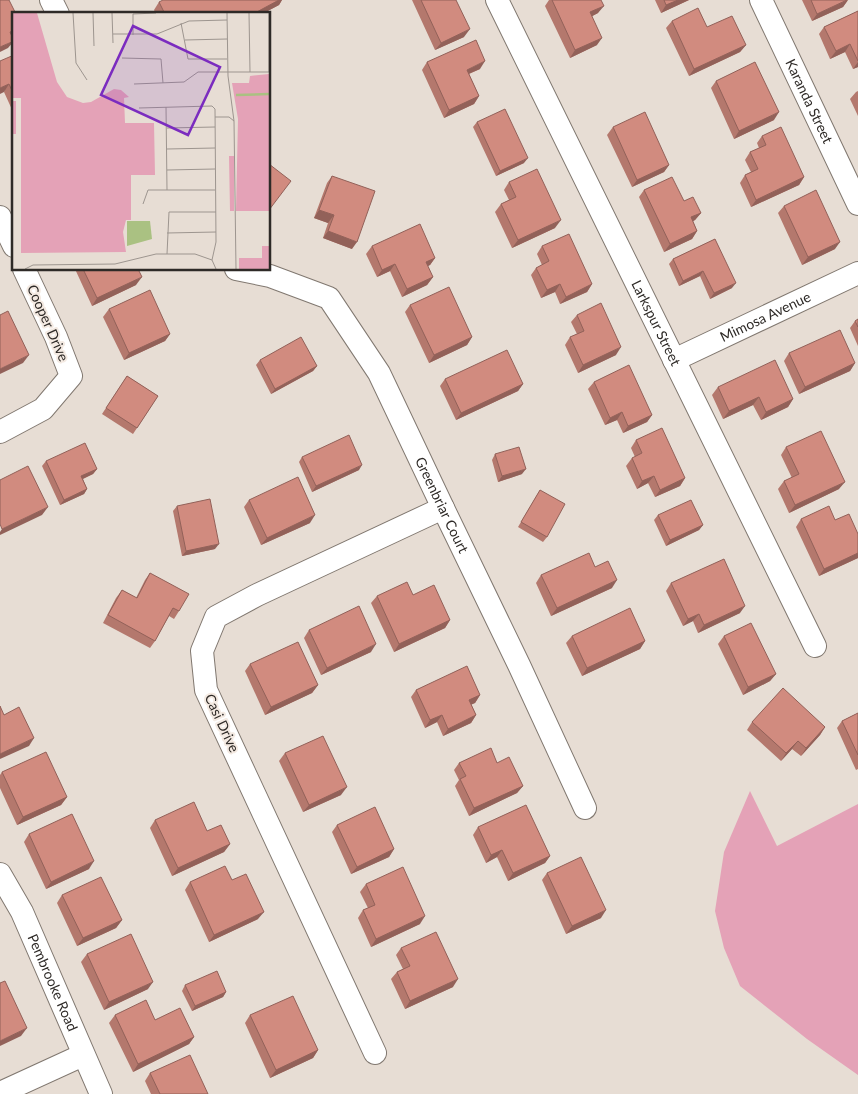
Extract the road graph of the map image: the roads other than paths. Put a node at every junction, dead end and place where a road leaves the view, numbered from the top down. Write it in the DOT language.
graph roads {
  1 [pos="51,0"];
  2 [pos="498,0"];
  3 [pos="761,0"];
  4 [pos="57,12"];
  5 [pos="858,204"];
  6 [pos="0,217"];
  7 [pos="12,242"];
  8 [pos="24,270"];
  9 [pos="241,270"];
  10 [pos="858,273"];
  11 [pos="674,360"];
  12 [pos="0,432"];
  13 [pos="442,508"];
  14 [pos="815,646"];
  15 [pos="585,808"];
  16 [pos="0,874"];
  17 [pos="375,1052"];
  18 [pos="83,1055"];
  19 [pos="0,1093"];
  20 [pos="101,1094"];
  1 -- 4 [label="street"];
  2 -- 11 [label="street, Larkspur Street"];
  3 -- 5 [label="street, Karanda Street"];
  6 -- 7 [label="street"];
  8 -- 12 [label="street, Cooper Drive"];
  9 -- 13 [label="street, Greenbriar Court"];
  10 -- 11 [label="street, Mimosa Avenue"];
  11 -- 14 [label="street, Larkspur Street"];
  13 -- 15 [label="street, Greenbriar Court"];
  13 -- 17 [label="street, Casi Drive"];
  16 -- 18 [label="street, Pembrooke Road"];
  18 -- 19 [label="street"];
  18 -- 20 [label="street, Pembrooke Road"];
}
